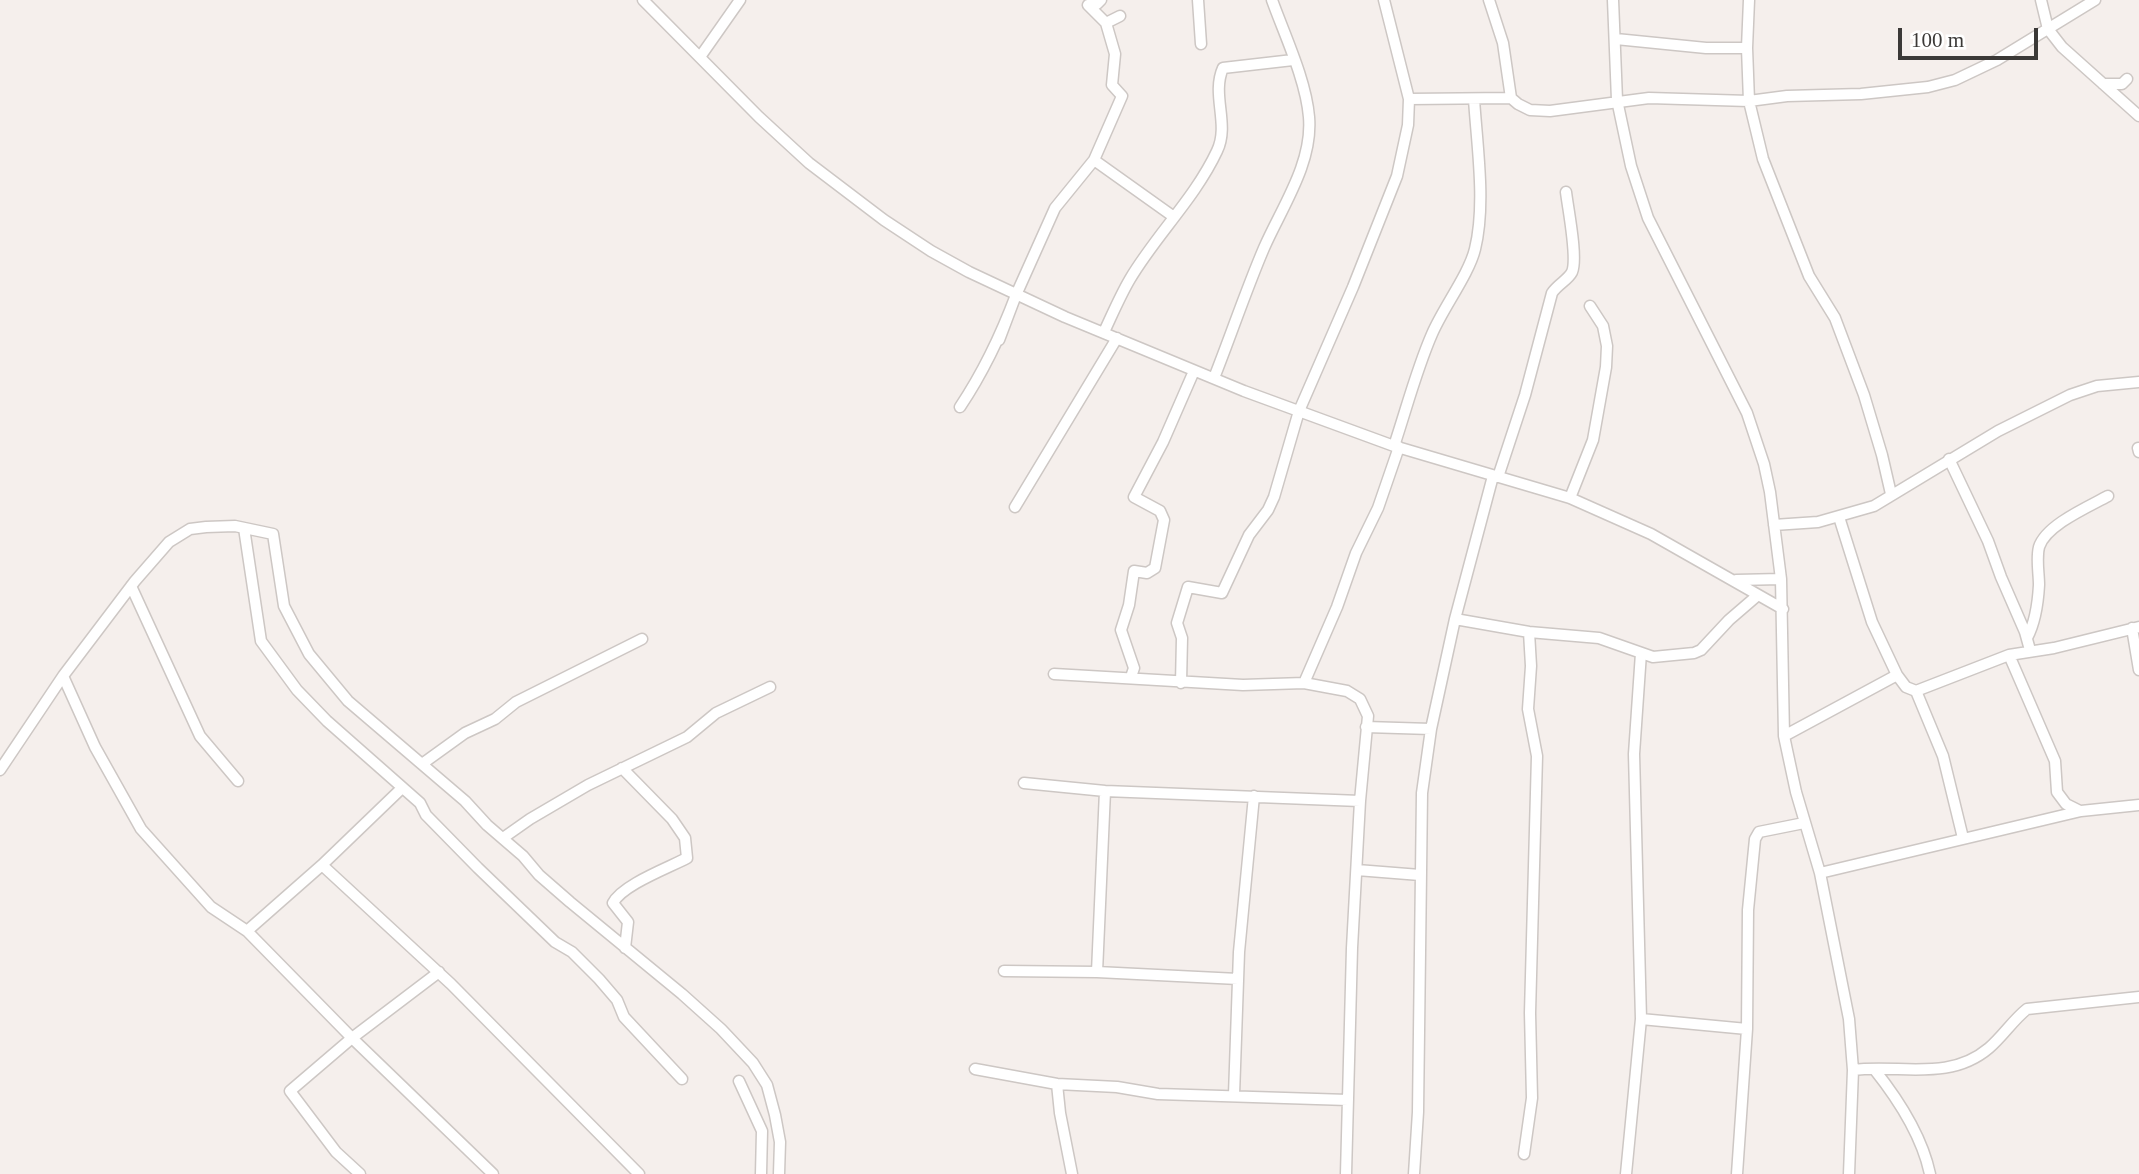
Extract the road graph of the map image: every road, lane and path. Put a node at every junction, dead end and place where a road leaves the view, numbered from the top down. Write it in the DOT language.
graph roads {
  1 [pos="643,0"];
  2 [pos="740,0"];
  3 [pos="1101,0"];
  4 [pos="1198,0"];
  5 [pos="1272,0"];
  6 [pos="1384,0"];
  7 [pos="1489,0"];
  8 [pos="1613,0"];
  9 [pos="1749,0"];
  10 [pos="2041,0"];
  11 [pos="2095,0"];
  12 [pos="1120,16"];
  13 [pos="1107,23"];
  14 [pos="2048,29"];
  15 [pos="1616,39"];
  16 [pos="1201,44"];
  17 [pos="1747,48"];
  18 [pos="700,57"];
  19 [pos="1293,60"];
  20 [pos="2127,79"];
  21 [pos="2103,85"];
  22 [pos="1511,98"];
  23 [pos="1409,99"];
  24 [pos="1474,99"];
  25 [pos="1617,100"];
  26 [pos="1749,102"];
  27 [pos="2139,116"];
  28 [pos="1094,160"];
  29 [pos="1566,192"];
  30 [pos="1174,217"];
  31 [pos="1016,295"];
  32 [pos="1590,306"];
  33 [pos="1104,332"];
  34 [pos="1117,338"];
  35 [pos="1194,371"];
  36 [pos="1214,378"];
  37 [pos="2139,382"];
  38 [pos="960,407"];
  39 [pos="1299,411"];
  40 [pos="1397,446"];
  41 [pos="1949,459"];
  42 [pos="1495,477"];
  43 [pos="1891,494"];
  44 [pos="2108,496"];
  45 [pos="1570,498"];
  46 [pos="1015,507"];
  47 [pos="1839,517"];
  48 [pos="1774,525"];
  49 [pos="244,528"];
  50 [pos="1781,579"];
  51 [pos="1735,580"];
  52 [pos="131,586"];
  53 [pos="1758,595"];
  54 [pos="1783,609"];
  55 [pos="1455,619"];
  56 [pos="2135,627"];
  57 [pos="1529,632"];
  58 [pos="2026,638"];
  59 [pos="642,639"];
  60 [pos="2030,650"];
  61 [pos="1641,653"];
  62 [pos="2009,654"];
  63 [pos="2139,670"];
  64 [pos="1054,674"];
  65 [pos="1897,675"];
  66 [pos="63,676"];
  67 [pos="1131,677"];
  68 [pos="1181,683"];
  69 [pos="1304,683"];
  70 [pos="770,687"];
  71 [pos="1916,691"];
  72 [pos="1366,727"];
  73 [pos="1431,729"];
  74 [pos="1784,736"];
  75 [pos="422,764"];
  76 [pos="622,768"];
  77 [pos="0,770"];
  78 [pos="238,781"];
  79 [pos="1024,783"];
  80 [pos="402,788"];
  81 [pos="1105,791"];
  82 [pos="1254,796"];
  83 [pos="1360,801"];
  84 [pos="2139,805"];
  85 [pos="2081,811"];
  86 [pos="1804,823"];
  87 [pos="503,838"];
  88 [pos="1964,838"];
  89 [pos="322,864"];
  90 [pos="1357,870"];
  91 [pos="1820,873"];
  92 [pos="1420,875"];
  93 [pos="247,931"];
  94 [pos="625,948"];
  95 [pos="1004,971"];
  96 [pos="439,972"];
  97 [pos="1097,972"];
  98 [pos="1238,979"];
  99 [pos="2139,997"];
  100 [pos="1641,1018"];
  101 [pos="1747,1029"];
  102 [pos="352,1038"];
  103 [pos="975,1069"];
  104 [pos="1874,1069"];
  105 [pos="1853,1070"];
  106 [pos="682,1079"];
  107 [pos="739,1081"];
  108 [pos="1057,1084"];
  109 [pos="1234,1095"];
  110 [pos="1348,1100"];
  111 [pos="1524,1154"];
  112 [pos="360,1174"];
  113 [pos="493,1174"];
  114 [pos="639,1174"];
  115 [pos="761,1174"];
  116 [pos="779,1174"];
  117 [pos="1072,1174"];
  118 [pos="1346,1174"];
  119 [pos="1414,1174"];
  120 [pos="1626,1174"];
  121 [pos="1737,1174"];
  122 [pos="1849,1174"];
  123 [pos="1930,1174"];
  1 -- 18 [label="street"];
  2 -- 18 [label="street"];
  3 -- 13 [label="street"];
  4 -- 16 [label="street"];
  5 -- 19 [label="street"];
  6 -- 23 [label="street"];
  7 -- 22 [label="street"];
  8 -- 15 [label="street"];
  9 -- 17 [label="street"];
  10 -- 14 [label="street"];
  11 -- 14 [label="street"];
  12 -- 13 [label="street"];
  13 -- 28 [label="street"];
  14 -- 21 [label="street"];
  14 -- 26 [label="street"];
  15 -- 17 [label="street"];
  15 -- 25 [label="street"];
  17 -- 26 [label="street"];
  18 -- 31 [label="street"];
  19 -- 30 [label="street"];
  19 -- 36 [label="street"];
  20 -- 21 [label="street"];
  21 -- 27 [label="street"];
  22 -- 24 [label="street"];
  22 -- 25 [label="street"];
  23 -- 24 [label="street"];
  23 -- 39 [label="street"];
  24 -- 40 [label="street"];
  25 -- 26 [label="street"];
  25 -- 48 [label="street"];
  26 -- 43 [label="street"];
  28 -- 30 [label="street"];
  28 -- 31 [label="street"];
  29 -- 42 [label="street"];
  30 -- 33 [label="street"];
  31 -- 33 [label="street"];
  31 -- 38 [label="street"];
  32 -- 45 [label="street"];
  33 -- 34 [label="street"];
  34 -- 35 [label="street"];
  34 -- 46 [label="street"];
  35 -- 36 [label="street"];
  35 -- 67 [label="street"];
  36 -- 39 [label="street"];
  37 -- 41 [label="street"];
  39 -- 40 [label="street"];
  39 -- 68 [label="street"];
  40 -- 42 [label="street"];
  40 -- 69 [label="street"];
  41 -- 43 [label="street"];
  41 -- 58 [label="street"];
  42 -- 45 [label="street"];
  42 -- 55 [label="street"];
  43 -- 47 [label="street"];
  44 -- 58 [label="street"];
  45 -- 51 [label="street"];
  47 -- 48 [label="street"];
  47 -- 65 [label="street"];
  48 -- 50 [label="street"];
  49 -- 52 [label="street"];
  49 -- 75 [label="street"];
  49 -- 80 [label="street"];
  50 -- 51 [label="street"];
  50 -- 54 [label="street"];
  51 -- 53 [label="street"];
  52 -- 66 [label="street"];
  52 -- 78 [label="street"];
  53 -- 54 [label="street"];
  53 -- 61 [label="street"];
  54 -- 74 [label="street"];
  55 -- 57 [label="street"];
  55 -- 73 [label="street"];
  56 -- 60 [label="street"];
  56 -- 63 [label="street"];
  57 -- 61 [label="street"];
  57 -- 111 [label="street"];
  58 -- 60 [label="street"];
  59 -- 75 [label="street"];
  60 -- 62 [label="street"];
  61 -- 100 [label="street"];
  62 -- 71 [label="street"];
  62 -- 85 [label="street"];
  64 -- 67 [label="street"];
  65 -- 71 [label="street"];
  65 -- 74 [label="street"];
  66 -- 77 [label="street"];
  66 -- 93 [label="street"];
  67 -- 68 [label="street"];
  68 -- 69 [label="street"];
  69 -- 72 [label="street"];
  70 -- 76 [label="street"];
  71 -- 88 [label="street"];
  72 -- 73 [label="street"];
  72 -- 83 [label="street"];
  73 -- 92 [label="street"];
  74 -- 86 [label="street"];
  75 -- 87 [label="street"];
  76 -- 87 [label="street"];
  76 -- 94 [label="street"];
  79 -- 81 [label="street"];
  80 -- 89 [label="street"];
  80 -- 106 [label="street"];
  81 -- 82 [label="street"];
  81 -- 97 [label="street"];
  82 -- 83 [label="street"];
  82 -- 98 [label="street"];
  83 -- 90 [label="street"];
  84 -- 85 [label="street"];
  85 -- 88 [label="street"];
  86 -- 91 [label="street"];
  86 -- 101 [label="street"];
  87 -- 94 [label="street"];
  88 -- 91 [label="street"];
  89 -- 93 [label="street"];
  89 -- 96 [label="street"];
  90 -- 92 [label="street"];
  90 -- 110 [label="street"];
  91 -- 105 [label="street"];
  92 -- 119 [label="street"];
  93 -- 102 [label="street"];
  94 -- 116 [label="street"];
  95 -- 97 [label="street"];
  96 -- 102 [label="street"];
  96 -- 114 [label="street"];
  97 -- 98 [label="street"];
  98 -- 109 [label="street"];
  99 -- 104 [label="street"];
  100 -- 101 [label="street"];
  100 -- 120 [label="street"];
  101 -- 121 [label="street"];
  102 -- 112 [label="street"];
  102 -- 113 [label="street"];
  103 -- 108 [label="street"];
  104 -- 105 [label="street"];
  104 -- 123 [label="street"];
  105 -- 122 [label="street"];
  107 -- 115 [label="street"];
  108 -- 109 [label="street"];
  108 -- 117 [label="street"];
  109 -- 110 [label="street"];
  110 -- 118 [label="street"];
}
